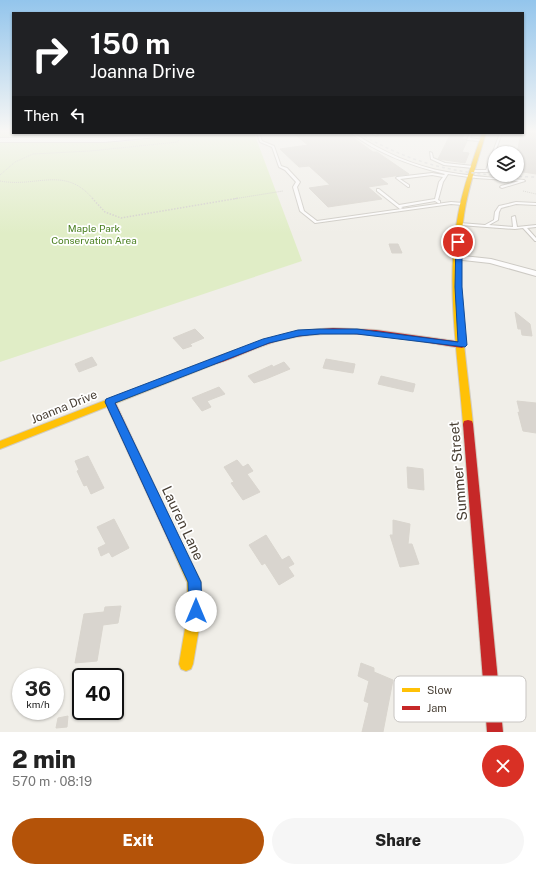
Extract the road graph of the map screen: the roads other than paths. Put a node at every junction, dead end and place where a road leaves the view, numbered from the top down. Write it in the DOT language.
graph roads {
  1 [pos="280,166"];
  2 [pos="422,166"];
  3 [pos="452,166"];
  4 [pos="473,166"];
  5 [pos="489,166"];
  6 [pos="471,171"];
  7 [pos="446,174"];
  8 [pos="408,186"];
  9 [pos="502,187"];
  10 [pos="378,190"];
  11 [pos="436,200"];
  12 [pos="442,204"];
  13 [pos="536,204"];
  14 [pos="399,206"];
  15 [pos="462,206"];
  16 [pos="405,211"];
  17 [pos="514,217"];
  18 [pos="460,224"];
  19 [pos="483,226"];
  20 [pos="536,226"];
  21 [pos="524,227"];
  22 [pos="515,228"];
  23 [pos="536,240"];
  24 [pos="457,257"];
  25 [pos="536,274"];
  26 [pos="462,345"];
  27 [pos="110,402"];
  28 [pos="0,445"];
  29 [pos="186,664"];
  30 [pos="490,676"];
  31 [pos="494,722"];
  32 [pos="495,732"];
  1 -- 16 [label="lane"];
  2 -- 7 [label="lane"];
  3 -- 6 [label="lane"];
  4 -- 6 [label="main road, Summer Street"];
  5 -- 6 [label="lane"];
  6 -- 7 [label="lane"];
  6 -- 9 [label="lane"];
  6 -- 15 [label="main road, Summer Street"];
  7 -- 8 [label="lane"];
  7 -- 11 [label="lane"];
  10 -- 14 [label="lane"];
  11 -- 12 [label="lane"];
  11 -- 14 [label="lane"];
  12 -- 15 [label="lane"];
  12 -- 16 [label="lane"];
  13 -- 19 [label="lane"];
  14 -- 16 [label="lane"];
  15 -- 18 [label="main road, Summer Street"];
  17 -- 22 [label="lane"];
  18 -- 19 [label="lane"];
  18 -- 24 [label="main road, Summer Street"];
  19 -- 22 [label="lane"];
  20 -- 21 [label="lane"];
  21 -- 22 [label="lane"];
  21 -- 23 [label="lane"];
  24 -- 25 [label="street"];
  24 -- 26 [label="main road, Summer Street"];
  26 -- 27 [label="main road, Joanna Drive"];
  26 -- 30 [label="main road, Summer Street"];
  27 -- 28 [label="main road, Joanna Drive"];
  27 -- 29 [label="main road, Lauren Lane"];
  31 -- 32 [label="main road, Summer Street"];
}
